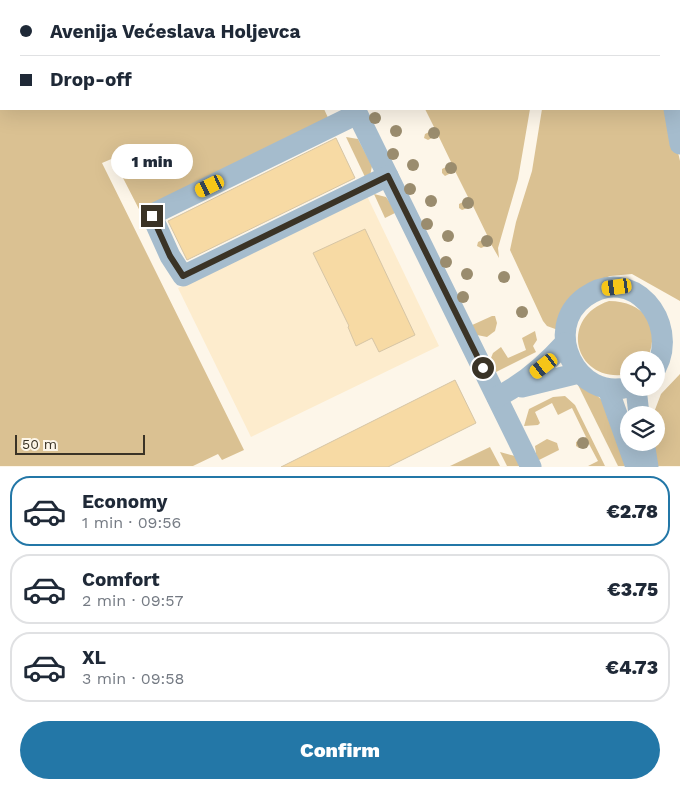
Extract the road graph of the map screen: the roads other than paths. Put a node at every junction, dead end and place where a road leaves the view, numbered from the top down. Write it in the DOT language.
graph roads {
  1 [pos="674,110"];
  2 [pos="356,111"];
  3 [pos="680,144"];
  4 [pos="388,176"];
  5 [pos="565,343"];
  6 [pos="664,351"];
  7 [pos="579,373"];
  8 [pos="620,388"];
  9 [pos="608,389"];
  10 [pos="506,393"];
  11 [pos="646,451"];
  12 [pos="531,466"];
  13 [pos="636,466"];
  14 [pos="648,466"];
  1 -- 3 [label="street"];
  2 -- 4 [label="street"];
  2 -- 4 [label="street"];
  4 -- 10 [label="street"];
  5 -- 6 [label="street"];
  5 -- 7 [label="street"];
  5 -- 10 [label="street"];
  7 -- 9 [label="street"];
  7 -- 10 [label="street"];
  8 -- 9 [label="street"];
  9 -- 13 [label="street"];
  10 -- 12 [label="street"];
  11 -- 14 [label="street"];
}
